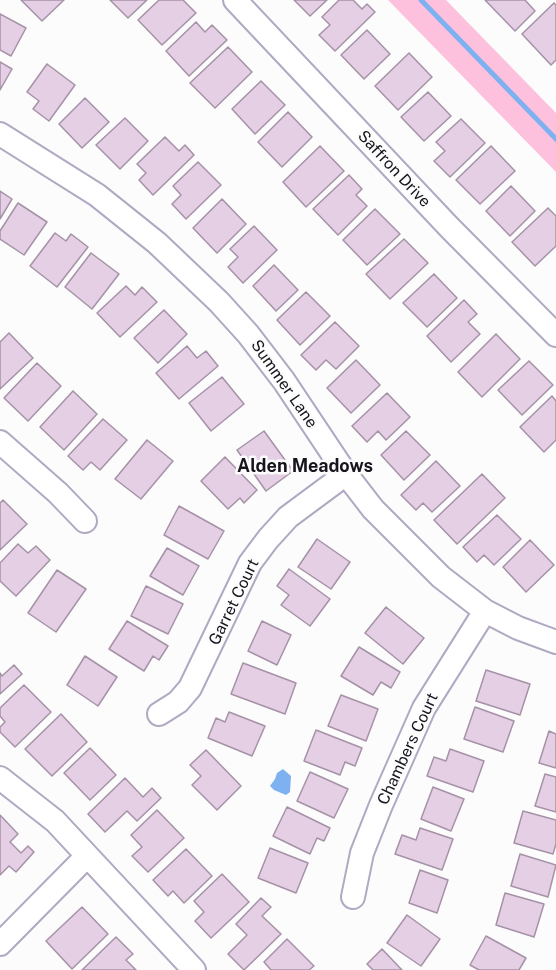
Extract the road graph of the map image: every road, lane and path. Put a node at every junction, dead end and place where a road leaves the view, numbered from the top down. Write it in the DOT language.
graph roads {
  1 [pos="234,0"];
  2 [pos="0,134"];
  3 [pos="556,335"];
  4 [pos="0,442"];
  5 [pos="346,474"];
  6 [pos="85,521"];
  7 [pos="485,611"];
  8 [pos="556,642"];
  9 [pos="159,714"];
  10 [pos="0,778"];
  11 [pos="87,856"];
  12 [pos="353,897"];
  13 [pos="0,944"];
  14 [pos="194,970"];
  1 -- 3 [label="street, Saffron Drive"];
  2 -- 5 [label="street, Summer Lane"];
  4 -- 6 [label="street"];
  5 -- 7 [label="street, Summer Lane"];
  5 -- 9 [label="street, Garret Court"];
  7 -- 8 [label="street, Summer Lane"];
  7 -- 12 [label="street, Chambers Court"];
  10 -- 11 [label="street"];
  11 -- 13 [label="street"];
  11 -- 14 [label="street"];
}
